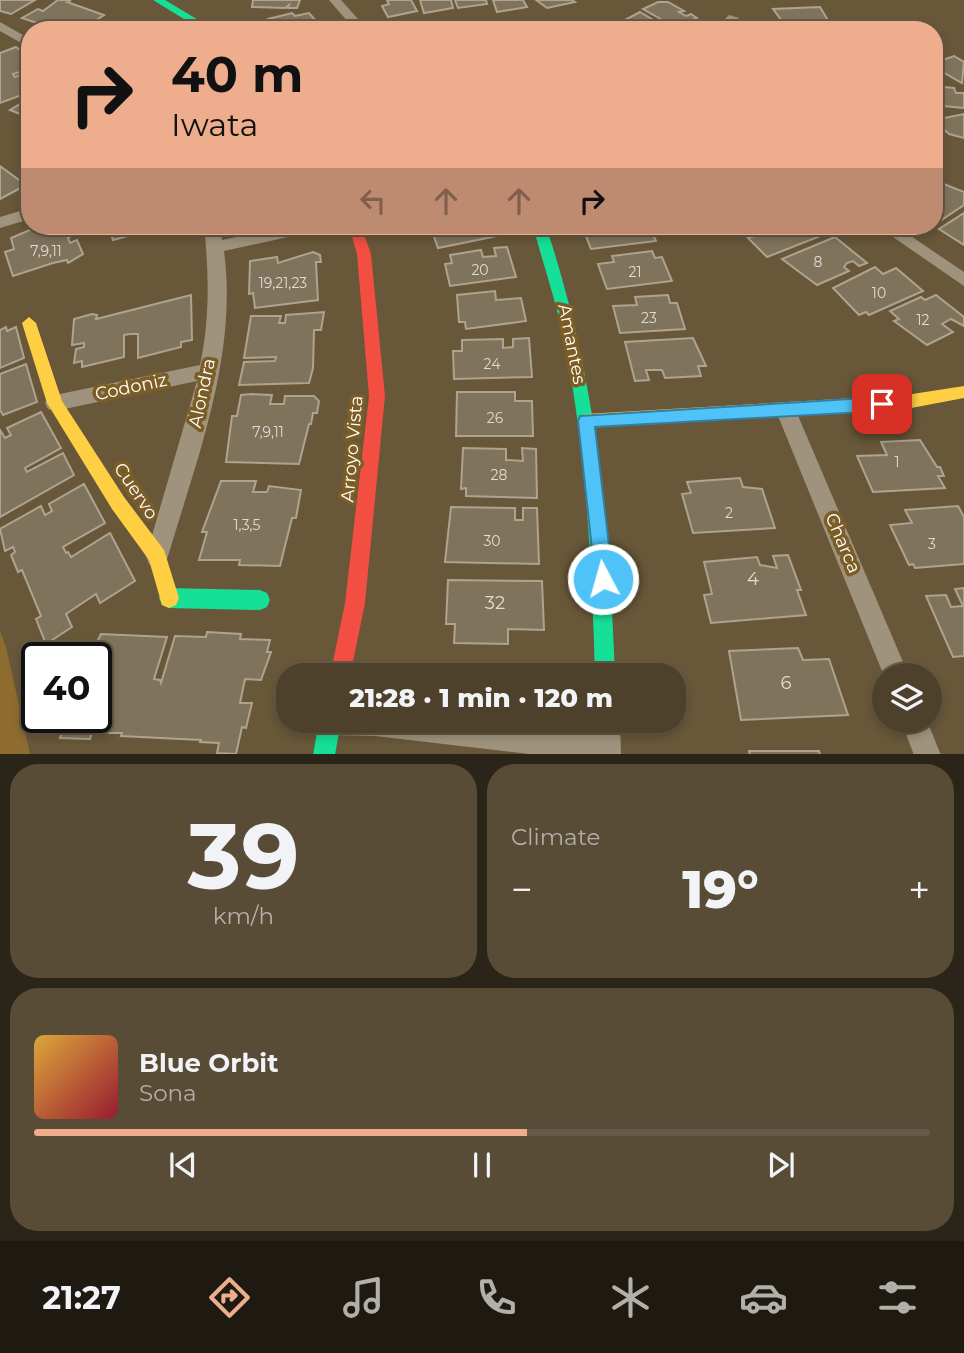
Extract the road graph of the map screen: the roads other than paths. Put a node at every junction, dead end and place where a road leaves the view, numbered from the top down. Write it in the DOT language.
graph roads {
  1 [pos="158,0"];
  2 [pos="335,0"];
  3 [pos="733,18"];
  4 [pos="194,21"];
  5 [pos="354,21"];
  6 [pos="730,21"];
  7 [pos="0,26"];
  8 [pos="21,39"];
  9 [pos="21,216"];
  10 [pos="0,223"];
  11 [pos="214,235"];
  12 [pos="273,235"];
  13 [pos="358,235"];
  14 [pos="542,235"];
  15 [pos="898,235"];
  16 [pos="216,247"];
  17 [pos="964,280"];
  18 [pos="29,323"];
  19 [pos="208,372"];
  20 [pos="964,392"];
  21 [pos="55,403"];
  22 [pos="786,411"];
  23 [pos="586,421"];
  24 [pos="157,556"];
  25 [pos="260,600"];
  26 [pos="343,663"];
  27 [pos="606,663"];
  28 [pos="892,663"];
  29 [pos="328,733"];
  30 [pos="455,733"];
  31 [pos="607,733"];
  32 [pos="920,733"];
  33 [pos="608,752"];
  34 [pos="324,754"];
  35 [pos="928,754"];
  1 -- 4 [label="street"];
  2 -- 5 [label="street"];
  3 -- 6 [label="street"];
  7 -- 8 [label="street"];
  9 -- 10 [label="street"];
  11 -- 16 [label="street, Alondra"];
  12 -- 16 [label="street"];
  13 -- 26 [label="street, Arroyo Vista"];
  14 -- 23 [label="street, Amantes"];
  15 -- 17 [label="street"];
  16 -- 19 [label="street, Alondra"];
  18 -- 21 [label="street, Cuervo"];
  19 -- 21 [label="street, Codoniz"];
  19 -- 24 [label="street, Alondra"];
  20 -- 22 [label="street"];
  21 -- 24 [label="street, Cuervo"];
  22 -- 23 [label="street"];
  22 -- 28 [label="street, Charca"];
  23 -- 27 [label="street, Amantes"];
  24 -- 25 [label="street, Cuervo"];
  29 -- 34 [label="street"];
  30 -- 33 [label="street"];
  31 -- 33 [label="street"];
  32 -- 35 [label="street"];
}
